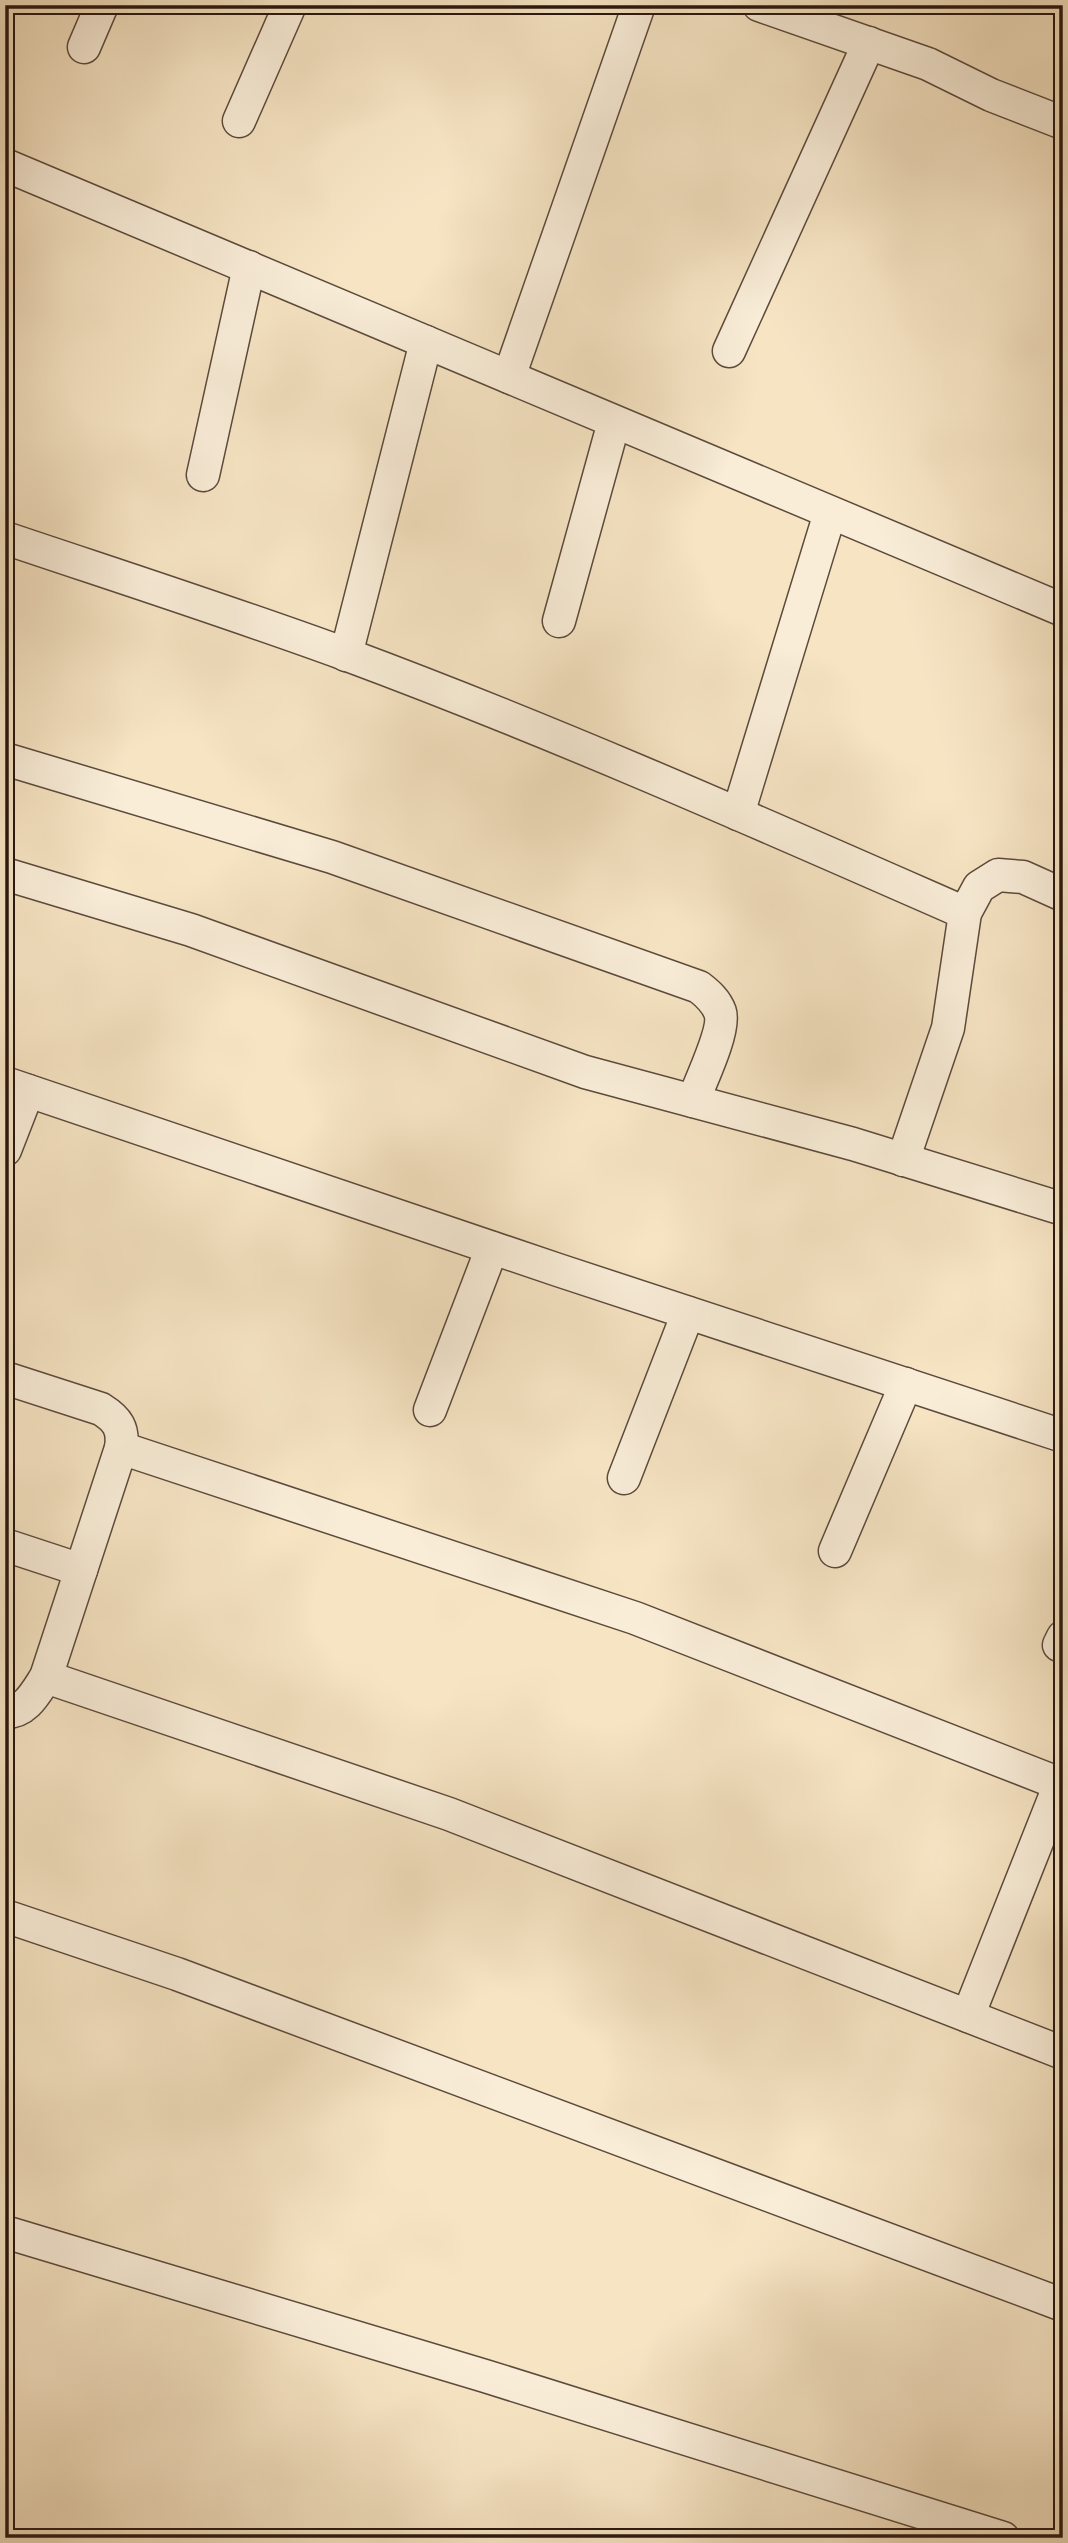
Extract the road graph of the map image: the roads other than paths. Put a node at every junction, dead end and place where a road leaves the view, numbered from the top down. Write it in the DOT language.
graph roads {
  1 [pos="102,5"];
  2 [pos="290,5"];
  3 [pos="639,5"];
  4 [pos="760,5"];
  5 [pos="869,43"];
  6 [pos="84,47"];
  7 [pos="239,121"];
  8 [pos="1063,123"];
  9 [pos="5,165"];
  10 [pos="249,267"];
  11 [pos="426,342"];
  12 [pos="729,351"];
  13 [pos="509,377"];
  14 [pos="614,422"];
  15 [pos="203,475"];
  16 [pos="830,513"];
  17 [pos="5,537"];
  18 [pos="1063,610"];
  19 [pos="559,621"];
  20 [pos="346,654"];
  21 [pos="5,759"];
  22 [pos="738,814"];
  23 [pos="5,874"];
  24 [pos="1063,895"];
  25 [pos="965,913"];
  26 [pos="17,1087"];
  27 [pos="694,1101"];
  28 [pos="5,1150"];
  29 [pos="903,1160"];
  30 [pos="1063,1209"];
  31 [pos="492,1248"];
  32 [pos="688,1313"];
  33 [pos="5,1378"];
  34 [pos="906,1384"];
  35 [pos="430,1410"];
  36 [pos="1063,1436"];
  37 [pos="121,1448"];
  38 [pos="624,1478"];
  39 [pos="5,1545"];
  40 [pos="835,1551"];
  41 [pos="81,1570"];
  42 [pos="46,1677"];
  43 [pos="5,1712"];
  44 [pos="1061,1784"];
  45 [pos="5,1916"];
  46 [pos="968,2016"];
  47 [pos="1063,2053"];
  48 [pos="5,2232"];
  49 [pos="1063,2305"];
  50 [pos="1003,2538"];
  1 -- 6 [label="street"];
  2 -- 7 [label="street"];
  3 -- 13 [label="street"];
  4 -- 5 [label="street"];
  5 -- 8 [label="street"];
  5 -- 12 [label="street"];
  9 -- 10 [label="street"];
  10 -- 11 [label="street"];
  10 -- 15 [label="street"];
  11 -- 13 [label="street"];
  11 -- 20 [label="street"];
  13 -- 14 [label="street"];
  14 -- 16 [label="street"];
  14 -- 19 [label="street"];
  16 -- 18 [label="street"];
  16 -- 22 [label="street"];
  17 -- 20 [label="street"];
  20 -- 22 [label="street"];
  21 -- 27 [label="street"];
  22 -- 25 [label="street"];
  23 -- 27 [label="street"];
  24 -- 25 [label="street"];
  25 -- 29 [label="street"];
  26 -- 28 [label="street"];
  26 -- 31 [label="street"];
  27 -- 29 [label="street"];
  29 -- 30 [label="street"];
  31 -- 32 [label="street"];
  31 -- 35 [label="street"];
  32 -- 34 [label="street"];
  32 -- 38 [label="street"];
  33 -- 37 [label="street"];
  34 -- 36 [label="street"];
  34 -- 40 [label="street"];
  37 -- 41 [label="street"];
  37 -- 44 [label="street"];
  39 -- 41 [label="street"];
  41 -- 42 [label="street"];
  42 -- 43 [label="street"];
  42 -- 46 [label="street"];
  44 -- 46 [label="street"];
  45 -- 49 [label="street"];
  46 -- 47 [label="street"];
  48 -- 50 [label="street"];
}
